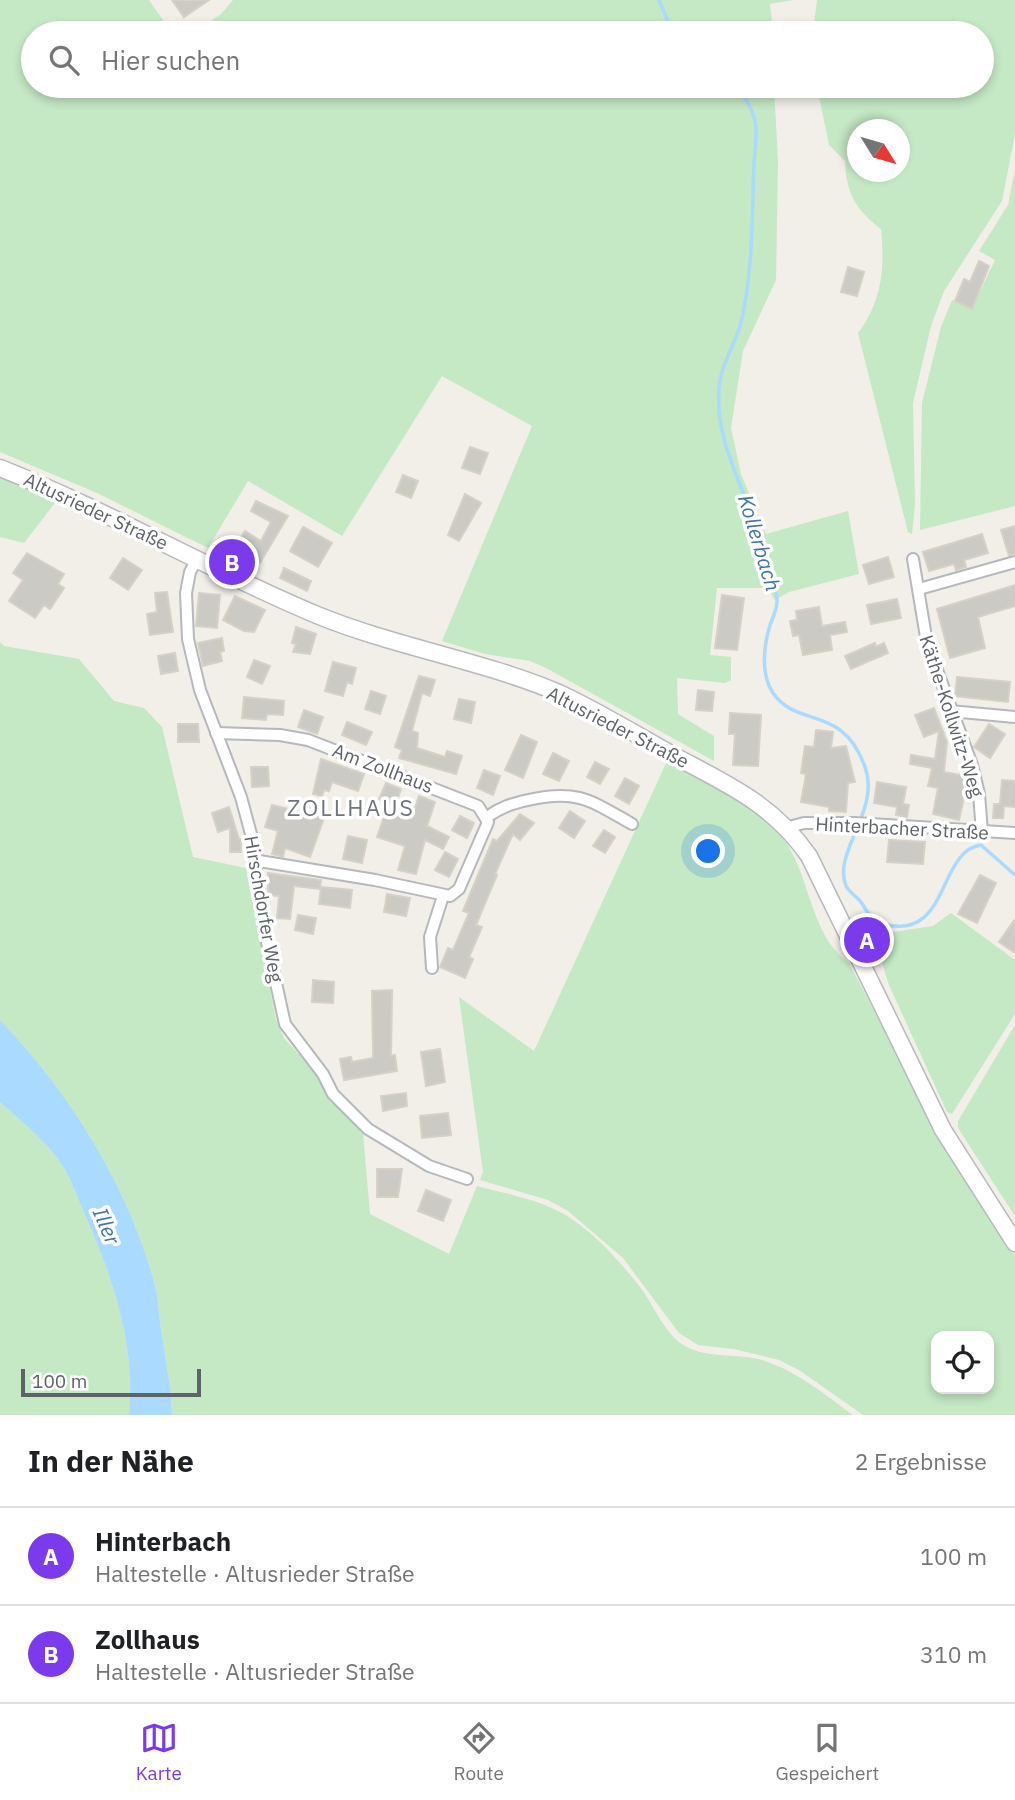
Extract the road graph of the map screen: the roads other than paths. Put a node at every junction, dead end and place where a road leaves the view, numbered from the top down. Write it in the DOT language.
graph roads {
  1 [pos="0,468"];
  2 [pos="197,559"];
  3 [pos="913,559"];
  4 [pos="1015,562"];
  5 [pos="919,589"];
  6 [pos="950,710"];
  7 [pos="1015,717"];
  8 [pos="216,733"];
  9 [pos="487,817"];
  10 [pos="632,824"];
  11 [pos="789,827"];
  12 [pos="982,832"];
  13 [pos="1015,833"];
  14 [pos="253,860"];
  15 [pos="443,896"];
  16 [pos="432,968"];
  17 [pos="467,1179"];
  18 [pos="1015,1243"];
  1 -- 2 [label="main road, Altusrieder Straße"];
  2 -- 8 [label="street, Hirschdorfer Weg"];
  2 -- 11 [label="main road, Altusrieder Straße"];
  3 -- 5 [label="street, Käthe-Kollwitz-Weg"];
  4 -- 5 [label="street"];
  5 -- 6 [label="street, Käthe-Kollwitz-Weg"];
  6 -- 7 [label="street"];
  6 -- 12 [label="street, Käthe-Kollwitz-Weg"];
  8 -- 9 [label="street, Am Zollhaus"];
  8 -- 14 [label="street, Hirschdorfer Weg"];
  9 -- 10 [label="street"];
  9 -- 15 [label="street"];
  11 -- 12 [label="street, Hinterbacher Straße"];
  11 -- 18 [label="main road, Altusrieder Straße"];
  12 -- 13 [label="street, Hinterbacher Straße"];
  14 -- 15 [label="street"];
  14 -- 17 [label="street, Hirschdorfer Weg"];
  15 -- 16 [label="street"];
}
